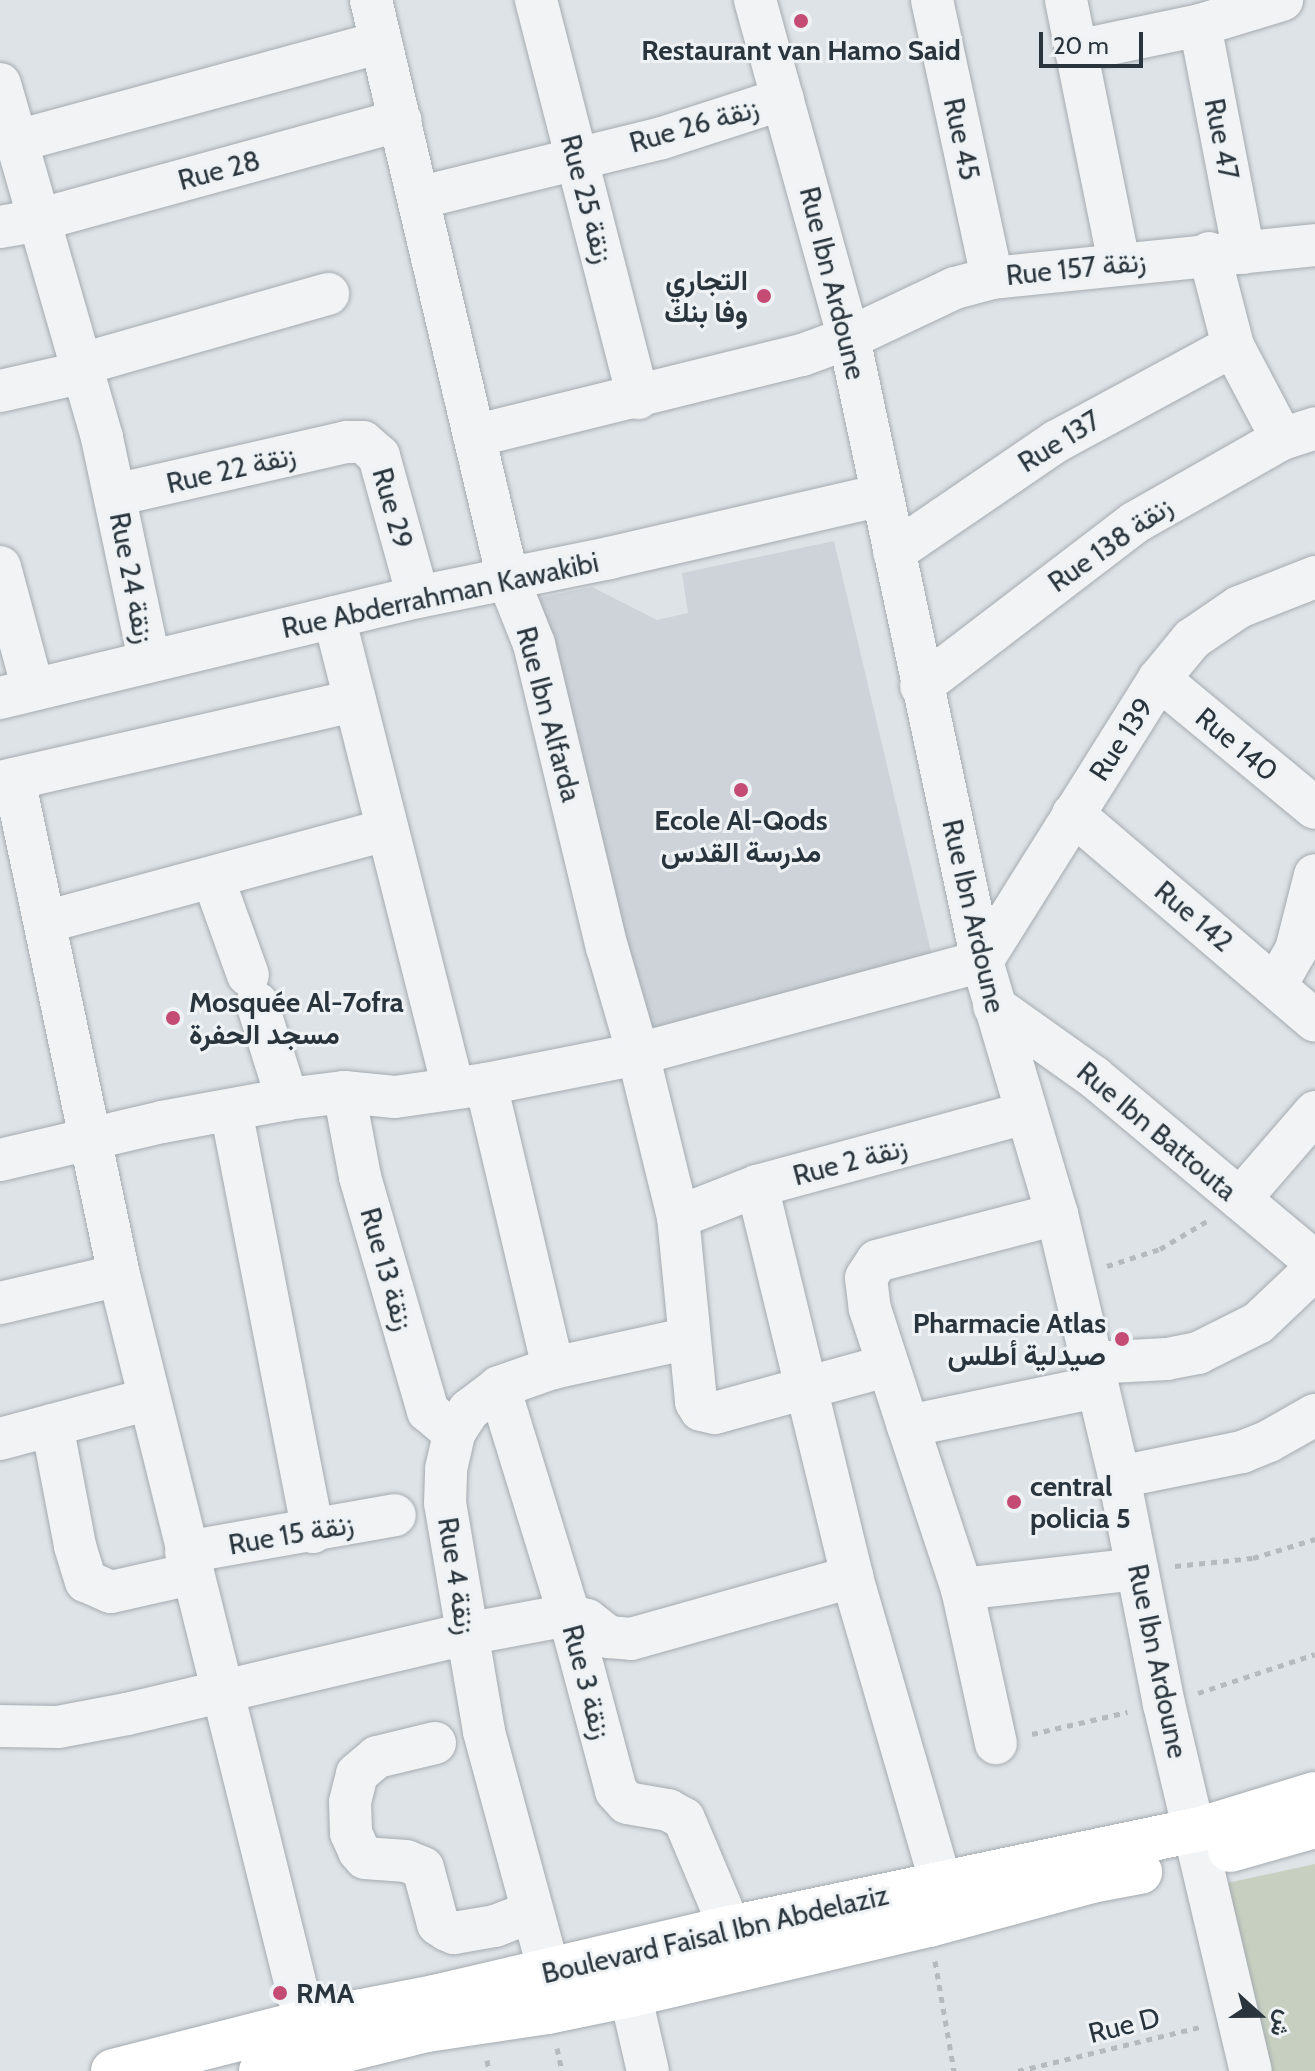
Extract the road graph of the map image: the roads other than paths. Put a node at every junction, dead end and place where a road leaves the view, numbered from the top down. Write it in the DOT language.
graph roads {
  1 [pos="371,0"];
  2 [pos="536,0"];
  3 [pos="755,0"];
  4 [pos="932,0"];
  5 [pos="1066,0"];
  6 [pos="1282,0"];
  7 [pos="1200,25"];
  8 [pos="381,42"];
  9 [pos="1076,51"];
  10 [pos="0,84"];
  11 [pos="783,99"];
  12 [pos="400,120"];
  13 [pos="17,141"];
  14 [pos="576,157"];
  15 [pos="418,198"];
  16 [pos="19,223"];
  17 [pos="1315,245"];
  18 [pos="1227,253"];
  19 [pos="1119,263"];
  20 [pos="992,278"];
  21 [pos="328,294"];
  22 [pos="849,338"];
  23 [pos="1233,346"];
  24 [pos="83,368"];
  25 [pos="0,391"];
  26 [pos="638,398"];
  27 [pos="1299,434"];
  28 [pos="474,436"];
  29 [pos="347,442"];
  30 [pos="115,495"];
  31 [pos="881,495"];
  32 [pos="894,552"];
  33 [pos="0,567"];
  34 [pos="1315,577"];
  35 [pos="508,579"];
  36 [pos="418,597"];
  37 [pos="334,617"];
  38 [pos="149,660"];
  39 [pos="1159,679"];
  40 [pos="921,686"];
  41 [pos="17,694"];
  42 [pos="355,701"];
  43 [pos="7,780"];
  44 [pos="1315,808"];
  45 [pos="1073,814"];
  46 [pos="386,830"];
  47 [pos="1315,875"];
  48 [pos="213,878"];
  49 [pos="45,922"];
  50 [pos="982,961"];
  51 [pos="1276,985"];
  52 [pos="994,1006"];
  53 [pos="1315,1021"];
  54 [pos="638,1054"];
  55 [pos="469,1086"];
  56 [pos="344,1092"];
  57 [pos="287,1099"];
  58 [pos="231,1110"];
  59 [pos="1315,1112"];
  60 [pos="1026,1113"];
  61 [pos="88,1138"];
  62 [pos="0,1160"];
  63 [pos="757,1186"];
  64 [pos="1240,1199"];
  65 [pos="1057,1214"];
  66 [pos="678,1217"];
  67 [pos="1315,1262"];
  68 [pos="1315,1269"];
  69 [pos="119,1275"];
  70 [pos="0,1303"];
  71 [pos="689,1338"];
  72 [pos="886,1366"];
  73 [pos="553,1368"];
  74 [pos="1094,1375"];
  75 [pos="499,1387"];
  76 [pos="806,1390"];
  77 [pos="149,1399"];
  78 [pos="1315,1415"];
  79 [pos="52,1425"];
  80 [pos="908,1426"];
  81 [pos="454,1433"];
  82 [pos="0,1439"];
  83 [pos="1119,1477"];
  84 [pos="395,1515"];
  85 [pos="313,1532"];
  86 [pos="188,1563"];
  87 [pos="1137,1569"];
  88 [pos="852,1577"];
  89 [pos="962,1589"];
  90 [pos="569,1615"];
  91 [pos="466,1634"];
  92 [pos="223,1694"];
  93 [pos="0,1726"];
  94 [pos="435,1743"];
  95 [pos="996,1743"];
  96 [pos="1315,1794"];
  97 [pos="1315,1826"];
  98 [pos="1199,1844"];
  99 [pos="941,1883"];
  100 [pos="532,1912"];
  101 [pos="730,1928"];
  102 [pos="621,1953"];
  103 [pos="549,1971"];
  104 [pos="630,1995"];
  105 [pos="305,2022"];
  106 [pos="113,2071"];
  107 [pos="261,2071"];
  108 [pos="648,2071"];
  109 [pos="1251,2071"];
  1 -- 8 [label="street, Rue Ibn Alfarda"];
  2 -- 14 [label="street, Rue 25 زنقة"];
  3 -- 11 [label="street, Rue Ibn Ardoune"];
  4 -- 20 [label="street, Rue 45"];
  5 -- 9 [label="street"];
  6 -- 7 [label="street"];
  7 -- 9 [label="street"];
  7 -- 18 [label="street, Rue 47"];
  8 -- 12 [label="street, Rue Ibn Alfarda"];
  8 -- 13 [label="street"];
  9 -- 19 [label="street"];
  10 -- 13 [label="street, Rue 24 زنقة"];
  11 -- 14 [label="street, Rue 26 زنقة"];
  11 -- 22 [label="street, Rue Ibn Ardoune"];
  12 -- 15 [label="street, Rue Ibn Alfarda"];
  12 -- 16 [label="street, Rue 28"];
  13 -- 16 [label="street, Rue 24 زنقة"];
  14 -- 15 [label="street, Rue 26 زنقة"];
  14 -- 26 [label="street, Rue 25 زنقة"];
  15 -- 28 [label="street, Rue Ibn Alfarda"];
  16 -- 24 [label="street, Rue 24 زنقة"];
  17 -- 18 [label="street, Rue 157 زنقة"];
  18 -- 19 [label="street, Rue 157 زنقة"];
  18 -- 23 [label="street, Rue 47"];
  19 -- 20 [label="street, Rue 157 زنقة"];
  20 -- 22 [label="street, Rue 157 زنقة"];
  21 -- 24 [label="street"];
  22 -- 26 [label="street, Rue 157 زنقة"];
  22 -- 31 [label="street, Rue Ibn Ardoune"];
  23 -- 27 [label="street, Rue 47"];
  23 -- 32 [label="street, Rue 137"];
  24 -- 25 [label="street"];
  24 -- 30 [label="street, Rue 24 زنقة"];
  26 -- 28 [label="street, Rue 157 زنقة"];
  27 -- 40 [label="street, Rue 138 زنقة"];
  28 -- 35 [label="street, Rue Ibn Alfarda"];
  29 -- 30 [label="street, Rue 22 زنقة"];
  29 -- 36 [label="street, Rue 29"];
  30 -- 38 [label="street, Rue 24 زنقة"];
  31 -- 32 [label="street, Rue Ibn Ardoune"];
  31 -- 35 [label="street, Rue Abderrahman Kawakibi"];
  32 -- 40 [label="street, Rue Ibn Ardoune"];
  33 -- 41 [label="street"];
  34 -- 39 [label="street, Rue 139"];
  35 -- 36 [label="street, Rue Abderrahman Kawakibi"];
  35 -- 54 [label="street, Rue Ibn Alfarda"];
  36 -- 37 [label="street, Rue Abderrahman Kawakibi"];
  37 -- 38 [label="street, Rue Abderrahman Kawakibi"];
  37 -- 42 [label="street"];
  38 -- 41 [label="street, Rue Abderrahman Kawakibi"];
  39 -- 44 [label="street, Rue 140"];
  39 -- 45 [label="street, Rue 139"];
  40 -- 50 [label="street, Rue Ibn Ardoune"];
  42 -- 43 [label="street"];
  42 -- 46 [label="street"];
  43 -- 49 [label="street"];
  45 -- 50 [label="street, Rue 139"];
  45 -- 51 [label="street, Rue 142"];
  46 -- 48 [label="street"];
  46 -- 55 [label="street"];
  47 -- 51 [label="street"];
  48 -- 49 [label="street"];
  48 -- 57 [label="street"];
  49 -- 61 [label="street"];
  50 -- 52 [label="street, Rue Ibn Ardoune"];
  50 -- 54 [label="street"];
  51 -- 53 [label="street, Rue 142"];
  52 -- 60 [label="street, Rue Ibn Ardoune"];
  52 -- 64 [label="street, Rue Ibn Battouta"];
  54 -- 55 [label="street"];
  54 -- 66 [label="street, Rue Ibn Alfarda"];
  55 -- 56 [label="street"];
  55 -- 73 [label="street"];
  56 -- 57 [label="street"];
  56 -- 81 [label="street, Rue 13 زنقة"];
  57 -- 58 [label="street"];
  58 -- 61 [label="street"];
  58 -- 85 [label="street"];
  59 -- 64 [label="street"];
  60 -- 63 [label="street, Rue 2 زنقة"];
  60 -- 65 [label="street, Rue Ibn Ardoune"];
  61 -- 62 [label="street"];
  61 -- 69 [label="street"];
  63 -- 66 [label="street, Rue 2 زنقة"];
  63 -- 76 [label="street"];
  64 -- 67 [label="street, Rue Ibn Battouta"];
  65 -- 72 [label="street"];
  65 -- 74 [label="street, Rue Ibn Ardoune"];
  66 -- 71 [label="street, Rue Ibn Alfarda"];
  68 -- 74 [label="street"];
  69 -- 70 [label="street"];
  69 -- 77 [label="street"];
  71 -- 73 [label="street, Rue 4 زنقة"];
  71 -- 76 [label="street, Rue Ibn Alfarda"];
  72 -- 76 [label="street"];
  72 -- 80 [label="street"];
  73 -- 75 [label="street, Rue 4 زنقة"];
  74 -- 80 [label="street"];
  74 -- 83 [label="street, Rue Ibn Ardoune"];
  75 -- 81 [label="street, Rue 4 زنقة"];
  75 -- 90 [label="street, Rue 3 زنقة"];
  76 -- 88 [label="street"];
  77 -- 79 [label="street"];
  77 -- 86 [label="street"];
  78 -- 83 [label="street"];
  79 -- 82 [label="street"];
  79 -- 86 [label="street, Rue 15 زنقة"];
  80 -- 89 [label="street"];
  81 -- 91 [label="street, Rue 4 زنقة"];
  83 -- 87 [label="street, Rue Ibn Ardoune"];
  84 -- 85 [label="street, Rue 15 زنقة"];
  85 -- 86 [label="street, Rue 15 زنقة"];
  86 -- 92 [label="street"];
  87 -- 89 [label="street"];
  87 -- 98 [label="street, Rue Ibn Ardoune"];
  88 -- 90 [label="street"];
  88 -- 99 [label="street"];
  89 -- 95 [label="street"];
  90 -- 91 [label="street"];
  90 -- 101 [label="street, Rue 3 زنقة"];
  91 -- 92 [label="street"];
  91 -- 100 [label="street, Rue 4 زنقة"];
  92 -- 93 [label="street"];
  92 -- 105 [label="street"];
  94 -- 100 [label="street"];
  96 -- 98 [label="main road, Boulevard Faisal Ibn Abdelaziz"];
  97 -- 98 [label="main road, Boulevard Faisal Ibn Abdelaziz"];
  98 -- 99 [label="main road, Boulevard Faisal Ibn Abdelaziz"];
  98 -- 104 [label="main road, Boulevard Faisal Ibn Abdelaziz"];
  98 -- 109 [label="street, Rue Ibn Ardoune"];
  99 -- 101 [label="main road, Boulevard Faisal Ibn Abdelaziz"];
  100 -- 103 [label="street, Rue 4 زنقة"];
  101 -- 102 [label="main road, Boulevard Faisal Ibn Abdelaziz"];
  102 -- 103 [label="main road, Boulevard Faisal Ibn Abdelaziz"];
  102 -- 104 [label="street"];
  103 -- 105 [label="main road, Boulevard Faisal Ibn Abdelaziz"];
  104 -- 107 [label="main road, Boulevard Faisal Ibn Abdelaziz"];
  104 -- 108 [label="street"];
  105 -- 106 [label="main road, Boulevard Faisal Ibn Abdelaziz"];
}
